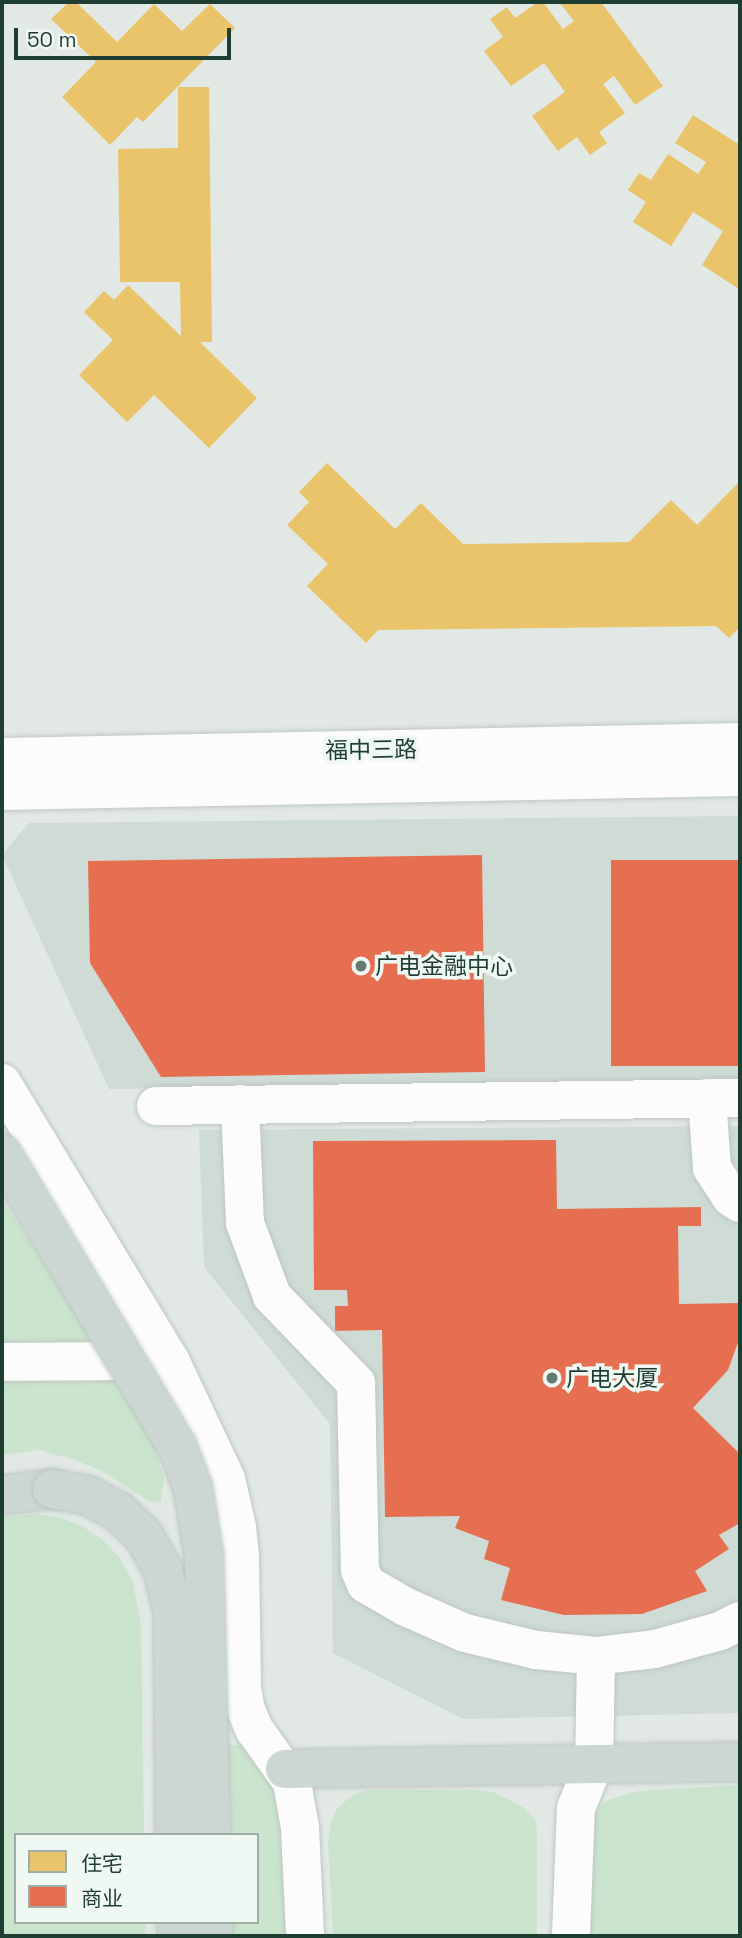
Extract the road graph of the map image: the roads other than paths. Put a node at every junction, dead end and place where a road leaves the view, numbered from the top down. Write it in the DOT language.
graph roads {
  1 [pos="740,742"];
  2 [pos="2,757"];
  3 [pos="740,777"];
  4 [pos="11,793"];
  5 [pos="2,1083"];
  6 [pos="724,1098"];
  7 [pos="240,1104"];
  8 [pos="156,1106"];
  9 [pos="2,1154"];
  10 [pos="740,1203"];
  11 [pos="170,1360"];
  12 [pos="2,1362"];
  13 [pos="2,1495"];
  14 [pos="740,1621"];
  15 [pos="596,1656"];
  16 [pos="740,1762"];
  17 [pos="594,1764"];
  18 [pos="285,1769"];
  19 [pos="176,1833"];
  20 [pos="211,1833"];
  21 [pos="305,1936"];
  22 [pos="571,1936"];
  1 -- 2 [label="street, 福中三路"];
  3 -- 4 [label="street, 福中三路"];
  5 -- 11 [label="street"];
  6 -- 7 [label="street"];
  6 -- 10 [label="street"];
  7 -- 8 [label="street"];
  7 -- 15 [label="street"];
  9 -- 20 [label="main road, bridge"];
  11 -- 12 [label="street"];
  11 -- 18 [label="street"];
  13 -- 19 [label="main road, bridge"];
  14 -- 15 [label="street"];
  15 -- 17 [label="street"];
  16 -- 17 [label="main road"];
  17 -- 18 [label="main road"];
  17 -- 22 [label="street"];
  18 -- 21 [label="street"];
}
